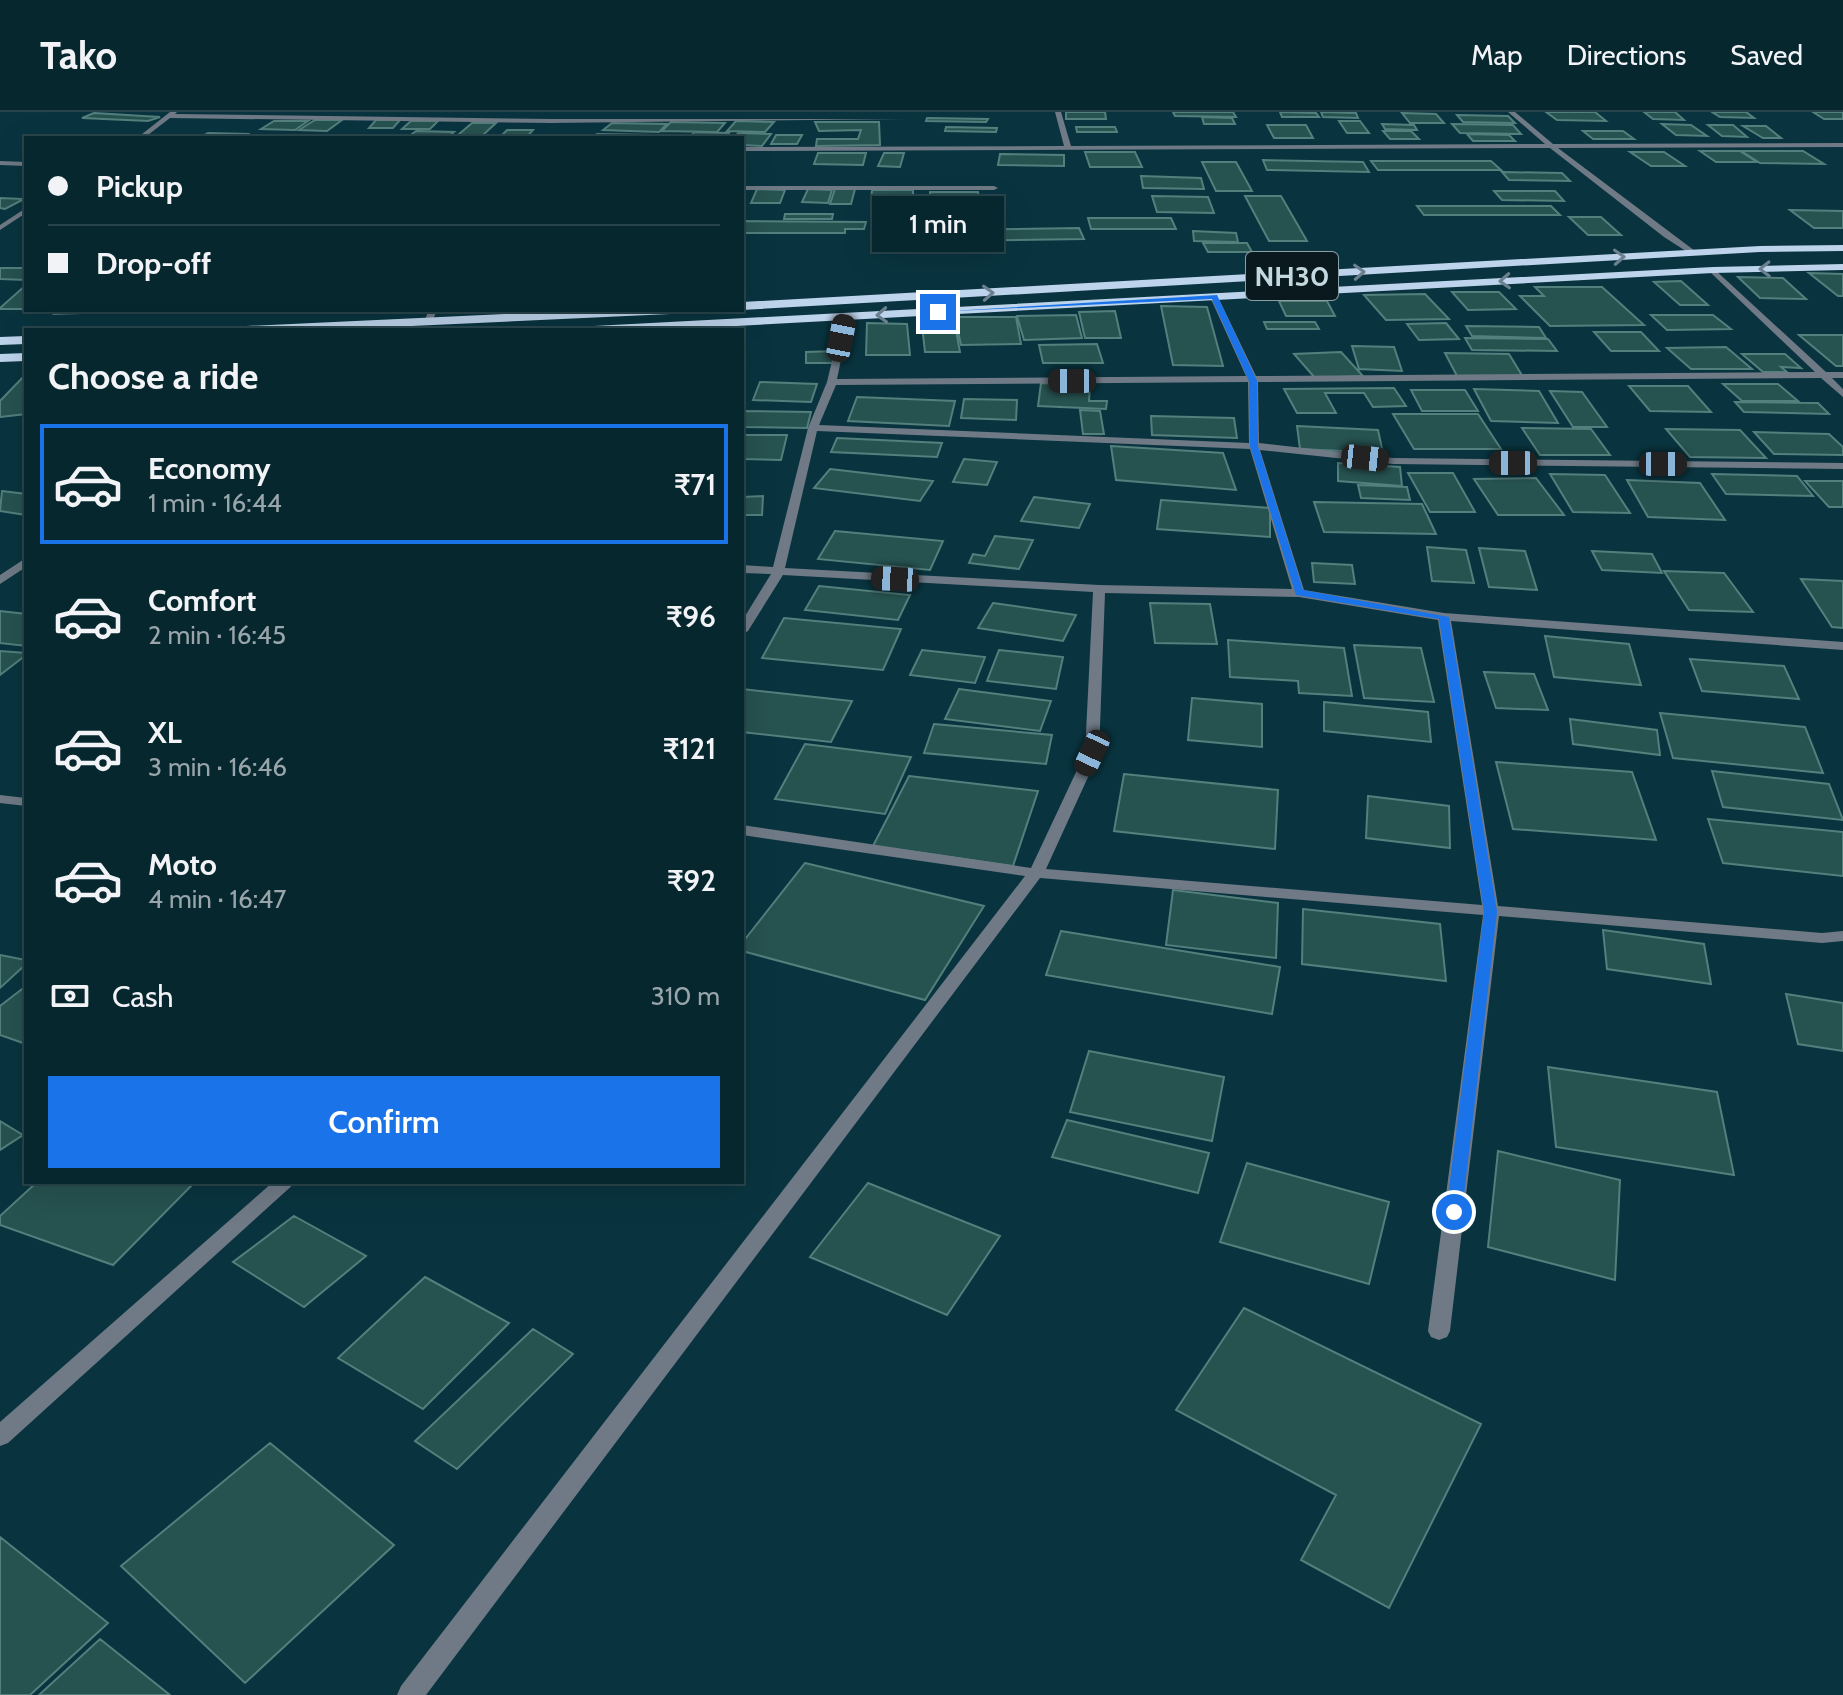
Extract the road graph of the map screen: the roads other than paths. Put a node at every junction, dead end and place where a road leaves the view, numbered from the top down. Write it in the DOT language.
graph roads {
  1 [pos="558,112"];
  2 [pos="1058,112"];
  3 [pos="1511,112"];
  4 [pos="172,114"];
  5 [pos="902,116"];
  6 [pos="551,121"];
  7 [pos="545,129"];
  8 [pos="143,136"];
  9 [pos="1548,145"];
  10 [pos="1843,145"];
  11 [pos="1068,147"];
  12 [pos="901,148"];
  13 [pos="744,149"];
  14 [pos="0,163"];
  15 [pos="24,164"];
  16 [pos="744,188"];
  17 [pos="994,188"];
  18 [pos="24,211"];
  19 [pos="0,228"];
  20 [pos="1843,248"];
  21 [pos="1692,253"];
  22 [pos="1843,267"];
  23 [pos="1713,270"];
  24 [pos="1214,297"];
  25 [pos="744,306"];
  26 [pos="590,312"];
  27 [pos="430,316"];
  28 [pos="846,317"];
  29 [pos="272,328"];
  30 [pos="633,328"];
  31 [pos="24,340"];
  32 [pos="0,341"];
  33 [pos="24,357"];
  34 [pos="0,358"];
  35 [pos="1824,375"];
  36 [pos="1843,375"];
  37 [pos="1253,381"];
  38 [pos="832,382"];
  39 [pos="1843,394"];
  40 [pos="813,428"];
  41 [pos="1254,446"];
  42 [pos="1843,466"];
  43 [pos="24,563"];
  44 [pos="744,569"];
  45 [pos="778,573"];
  46 [pos="0,580"];
  47 [pos="1099,589"];
  48 [pos="1299,593"];
  49 [pos="1444,617"];
  50 [pos="744,628"];
  51 [pos="1843,647"];
  52 [pos="0,799"];
  53 [pos="24,802"];
  54 [pos="744,830"];
  55 [pos="1036,873"];
  56 [pos="1491,912"];
  57 [pos="1843,936"];
  58 [pos="284,1184"];
  59 [pos="1439,1331"];
  60 [pos="0,1436"];
  61 [pos="410,1695"];
  1 -- 6 [label="street"];
  2 -- 11 [label="street"];
  3 -- 9 [label="street"];
  4 -- 6 [label="street"];
  4 -- 8 [label="street"];
  5 -- 6 [label="street"];
  5 -- 12 [label="street"];
  6 -- 7 [label="street"];
  9 -- 10 [label="street"];
  9 -- 11 [label="street"];
  9 -- 21 [label="street"];
  11 -- 12 [label="street"];
  12 -- 13 [label="street"];
  14 -- 15 [label="street"];
  16 -- 17 [label="street"];
  18 -- 19 [label="street"];
  20 -- 21 [label="highway, NH30"];
  25 -- 21 [label="highway, NH30, one-way"];
  22 -- 23 [label="highway, NH30, one-way"];
  23 -- 24 [label="highway, NH30, one-way"];
  23 -- 35 [label="street"];
  24 -- 28 [label="highway, NH30, one-way"];
  24 -- 37 [label="street"];
  26 -- 27 [label="highway"];
  27 -- 29 [label="highway"];
  28 -- 30 [label="highway, NH30"];
  28 -- 38 [label="street"];
  31 -- 32 [label="highway"];
  33 -- 34 [label="highway"];
  35 -- 36 [label="street"];
  35 -- 37 [label="street"];
  35 -- 39 [label="street"];
  37 -- 38 [label="street"];
  37 -- 41 [label="street"];
  38 -- 40 [label="street"];
  40 -- 41 [label="street"];
  40 -- 45 [label="street"];
  41 -- 42 [label="street"];
  41 -- 48 [label="street"];
  43 -- 46 [label="street"];
  44 -- 45 [label="street"];
  45 -- 47 [label="street"];
  45 -- 50 [label="street"];
  47 -- 48 [label="street"];
  47 -- 55 [label="street"];
  48 -- 49 [label="street"];
  49 -- 51 [label="street"];
  49 -- 56 [label="street"];
  52 -- 53 [label="street"];
  54 -- 55 [label="street"];
  55 -- 56 [label="street"];
  55 -- 61 [label="street"];
  56 -- 57 [label="street"];
  56 -- 59 [label="street"];
  58 -- 60 [label="street"];
}
